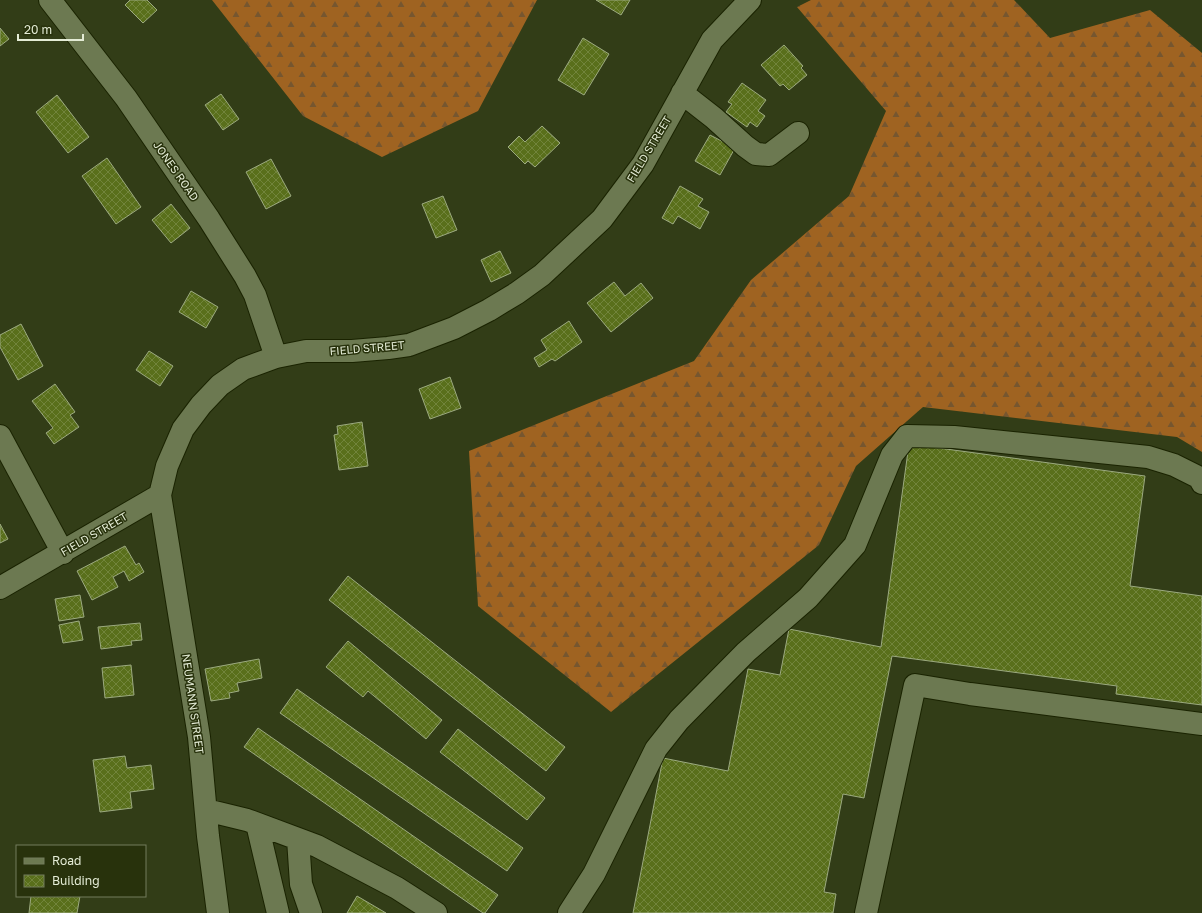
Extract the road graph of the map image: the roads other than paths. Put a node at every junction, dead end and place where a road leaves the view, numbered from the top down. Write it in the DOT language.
graph roads {
  1 [pos="50,0"];
  2 [pos="750,0"];
  3 [pos="682,93"];
  4 [pos="798,133"];
  5 [pos="276,357"];
  6 [pos="0,436"];
  7 [pos="1202,483"];
  8 [pos="160,495"];
  9 [pos="62,553"];
  10 [pos="0,588"];
  11 [pos="1202,724"];
  12 [pos="206,810"];
  13 [pos="257,824"];
  14 [pos="298,839"];
  15 [pos="218,913"];
  16 [pos="278,913"];
  17 [pos="311,913"];
  18 [pos="436,913"];
  19 [pos="569,913"];
  20 [pos="866,913"];
  1 -- 5 [label="street, JONES ROAD"];
  2 -- 3 [label="street, FIELD STREET"];
  3 -- 4 [label="street"];
  3 -- 5 [label="street, FIELD STREET"];
  5 -- 8 [label="street, FIELD STREET"];
  6 -- 9 [label="street"];
  7 -- 19 [label="street"];
  8 -- 9 [label="street, FIELD STREET"];
  8 -- 12 [label="street, NEUMANN STREET"];
  9 -- 10 [label="street, FIELD STREET"];
  11 -- 20 [label="street"];
  12 -- 13 [label="street"];
  12 -- 15 [label="street, NEUMANN STREET"];
  13 -- 14 [label="street"];
  13 -- 16 [label="street"];
  14 -- 17 [label="street"];
  14 -- 18 [label="street"];
}
